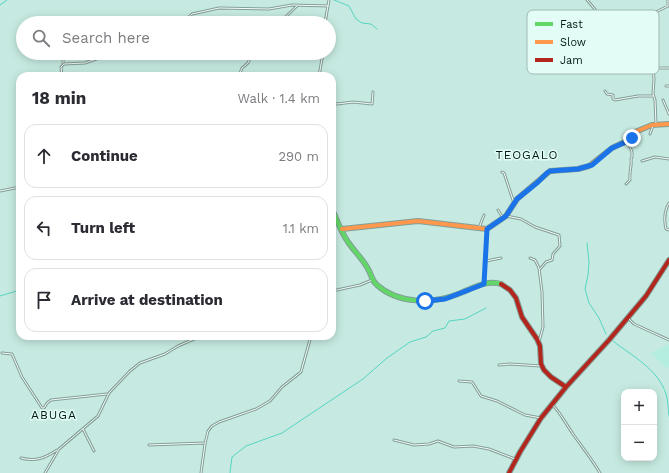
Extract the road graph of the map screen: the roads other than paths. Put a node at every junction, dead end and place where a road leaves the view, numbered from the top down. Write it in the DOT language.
graph roads {
  1 [pos="329,0"];
  2 [pos="587,0"];
  3 [pos="668,0"];
  4 [pos="298,6"];
  5 [pos="328,6"];
  6 [pos="596,10"];
  7 [pos="659,10"];
  8 [pos="190,16"];
  9 [pos="287,16"];
  10 [pos="326,16"];
  11 [pos="64,60"];
  12 [pos="92,60"];
  13 [pos="249,60"];
  14 [pos="322,60"];
  15 [pos="64,63"];
  16 [pos="62,72"];
  17 [pos="240,72"];
  18 [pos="320,72"];
  19 [pos="653,74"];
  20 [pos="666,86"];
  21 [pos="669,86"];
  22 [pos="605,91"];
  23 [pos="373,92"];
  24 [pos="654,96"];
  25 [pos="663,100"];
  26 [pos="336,104"];
  27 [pos="669,114"];
  28 [pos="655,124"];
  29 [pos="669,124"];
  30 [pos="650,134"];
  31 [pos="628,141"];
  32 [pos="669,159"];
  33 [pos="642,161"];
  34 [pos="502,172"];
  35 [pos="626,184"];
  36 [pos="16,188"];
  37 [pos="0,191"];
  38 [pos="514,203"];
  39 [pos="669,203"];
  40 [pos="498,210"];
  41 [pos="484,215"];
  42 [pos="336,217"];
  43 [pos="504,217"];
  44 [pos="342,229"];
  45 [pos="479,229"];
  46 [pos="487,229"];
  47 [pos="669,230"];
  48 [pos="501,258"];
  49 [pos="530,258"];
  50 [pos="485,261"];
  51 [pos="668,263"];
  52 [pos="540,269"];
  53 [pos="372,280"];
  54 [pos="484,284"];
  55 [pos="336,290"];
  56 [pos="628,318"];
  57 [pos="192,340"];
  58 [pos="310,340"];
  59 [pos="669,340"];
  60 [pos="538,343"];
  61 [pos="2,353"];
  62 [pos="499,365"];
  63 [pos="542,366"];
  64 [pos="459,381"];
  65 [pos="566,387"];
  66 [pos="108,394"];
  67 [pos="553,404"];
  68 [pos="541,418"];
  69 [pos="83,429"];
  70 [pos="394,440"];
  71 [pos="205,444"];
  72 [pos="149,445"];
  73 [pos="59,449"];
  74 [pos="94,451"];
  75 [pos="21,458"];
  76 [pos="516,459"];
  77 [pos="45,473"];
  78 [pos="201,473"];
  79 [pos="509,473"];
  80 [pos="600,473"];
  1 -- 5 [label="street"];
  2 -- 6 [label="street"];
  3 -- 7 [label="street"];
  4 -- 5 [label="street"];
  4 -- 8 [label="street"];
  4 -- 9 [label="street"];
  5 -- 10 [label="street"];
  11 -- 15 [label="street"];
  12 -- 15 [label="street"];
  13 -- 17 [label="street"];
  14 -- 18 [label="street"];
  15 -- 16 [label="street"];
  19 -- 24 [label="street"];
  20 -- 21 [label="street"];
  22 -- 24 [label="street"];
  23 -- 26 [label="street"];
  24 -- 28 [label="street"];
  25 -- 27 [label="street"];
  28 -- 29 [label="street"];
  28 -- 30 [label="street"];
  28 -- 31 [label="street"];
  31 -- 35 [label="street"];
  31 -- 38 [label="street"];
  32 -- 33 [label="street"];
  34 -- 38 [label="street"];
  36 -- 37 [label="street"];
  38 -- 43 [label="street"];
  39 -- 47 [label="street"];
  40 -- 43 [label="street"];
  41 -- 45 [label="street"];
  42 -- 44 [label="street"];
  43 -- 46 [label="street"];
  43 -- 52 [label="street"];
  44 -- 45 [label="street"];
  44 -- 53 [label="street"];
  45 -- 46 [label="street"];
  46 -- 50 [label="street"];
  48 -- 50 [label="street"];
  49 -- 52 [label="street"];
  50 -- 54 [label="street"];
  51 -- 56 [label="street"];
  52 -- 60 [label="street"];
  53 -- 54 [label="street"];
  53 -- 55 [label="street"];
  54 -- 60 [label="street"];
  56 -- 59 [label="street"];
  56 -- 65 [label="street"];
  57 -- 66 [label="street"];
  58 -- 71 [label="street"];
  60 -- 63 [label="street"];
  61 -- 66 [label="street"];
  62 -- 63 [label="street"];
  63 -- 65 [label="street"];
  64 -- 68 [label="street"];
  65 -- 67 [label="street"];
  66 -- 69 [label="street"];
  67 -- 68 [label="street"];
  67 -- 80 [label="street"];
  68 -- 76 [label="street"];
  69 -- 73 [label="street"];
  69 -- 74 [label="street"];
  70 -- 76 [label="street"];
  71 -- 72 [label="street"];
  71 -- 78 [label="street"];
  73 -- 75 [label="street"];
  73 -- 77 [label="street"];
  76 -- 79 [label="street"];
}
